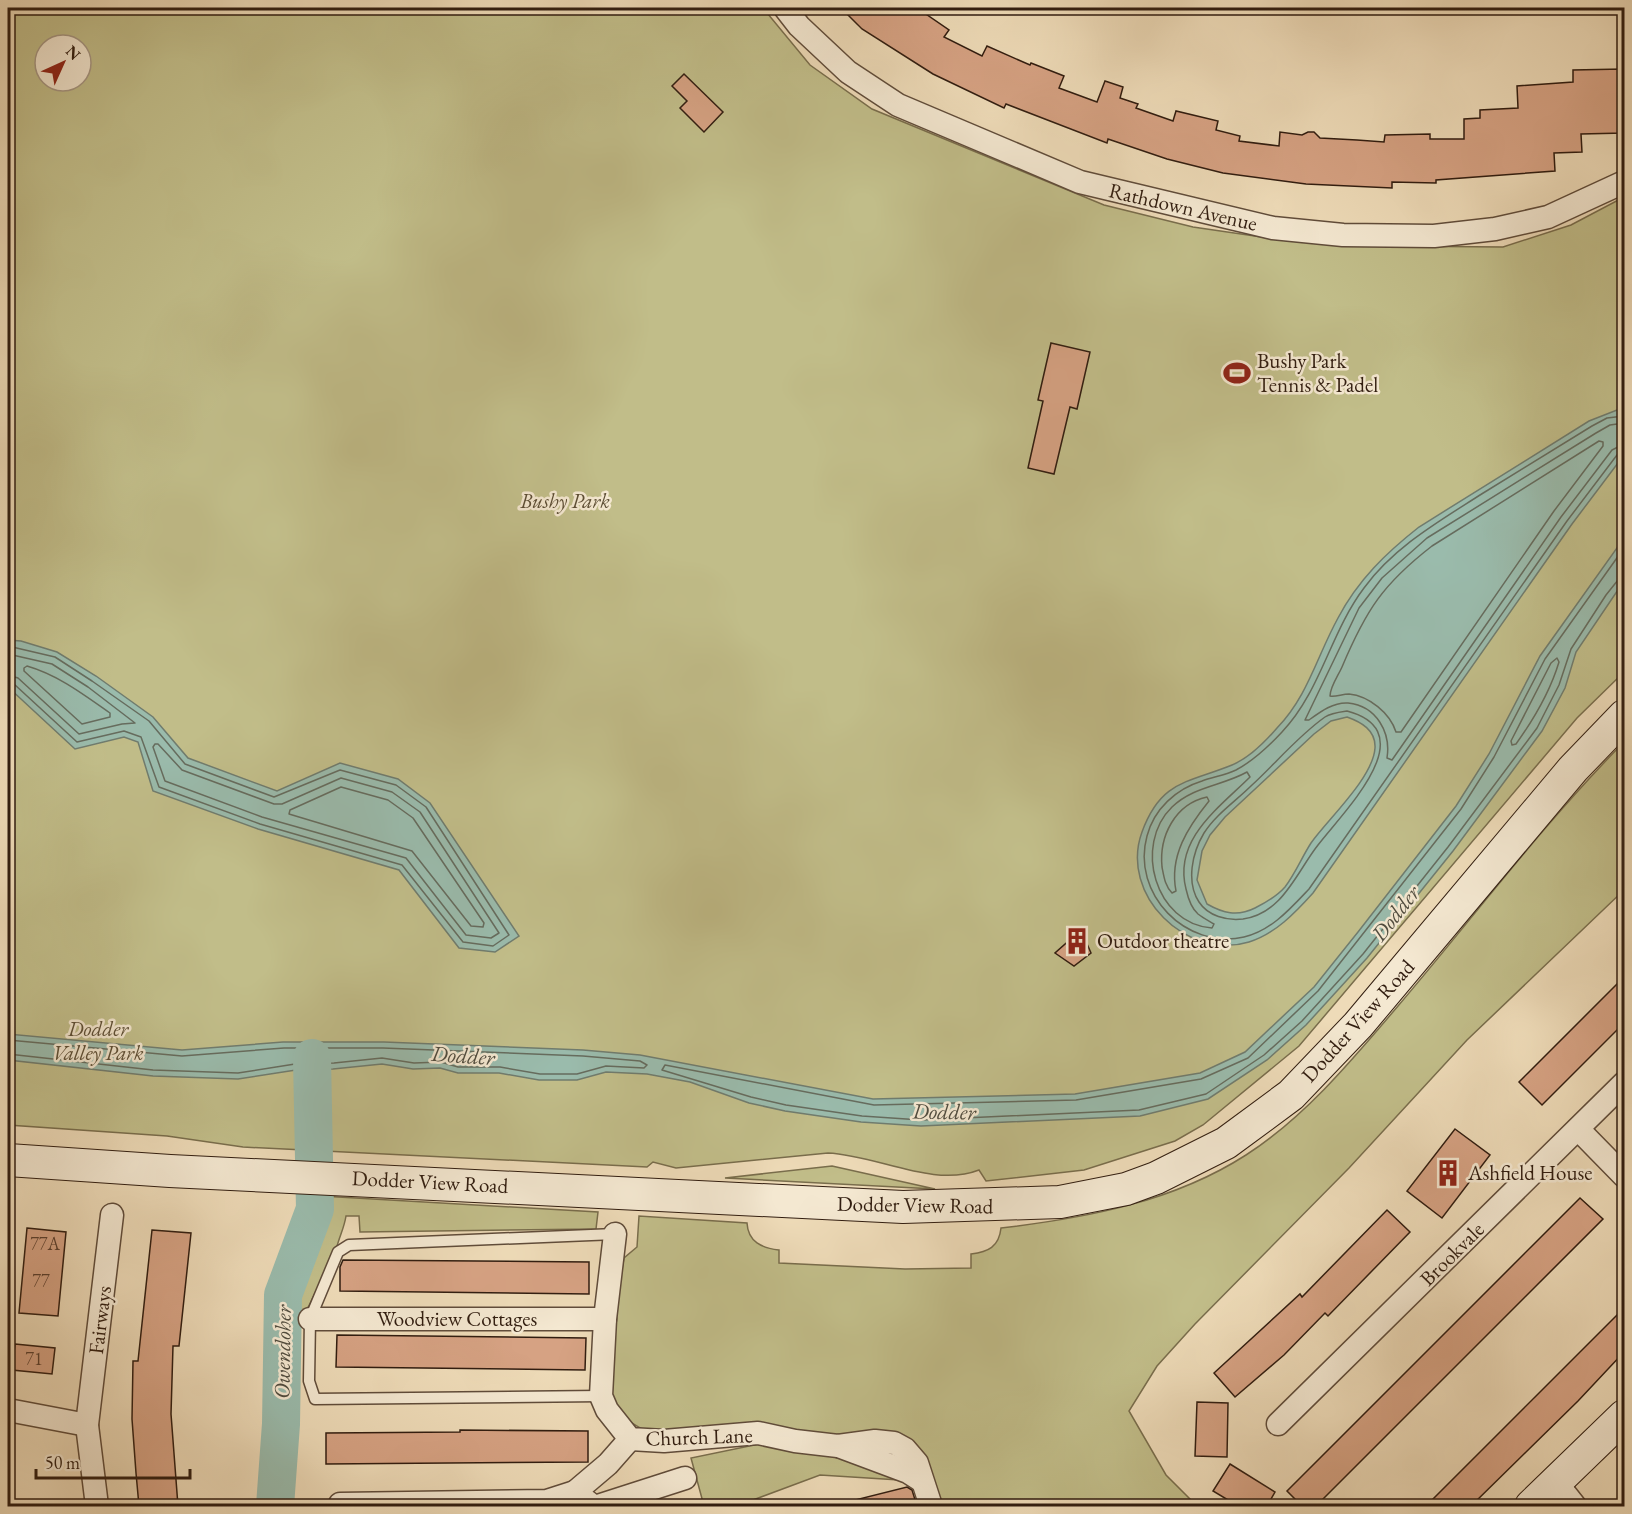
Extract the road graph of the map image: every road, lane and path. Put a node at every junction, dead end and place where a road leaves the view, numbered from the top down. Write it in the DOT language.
graph roads {
  1 [pos="785,8"];
  2 [pos="1624,182"];
  3 [pos="1624,716"];
  4 [pos="1624,1083"];
  5 [pos="1578,1130"];
  6 [pos="8,1160"];
  7 [pos="1624,1176"];
  8 [pos="112,1215"];
  9 [pos="615,1234"];
  10 [pos="310,1319"];
  11 [pos="604,1319"];
  12 [pos="601,1396"];
  13 [pos="8,1410"];
  14 [pos="1624,1416"];
  15 [pos="1278,1424"];
  16 [pos="87,1425"];
  17 [pos="630,1439"];
  18 [pos="685,1478"];
  19 [pos="1556,1482"];
  20 [pos="576,1492"];
  21 [pos="340,1504"];
  22 [pos="97,1506"];
  23 [pos="593,1506"];
  24 [pos="598,1506"];
  25 [pos="931,1506"];
  26 [pos="1531,1506"];
  27 [pos="1575,1506"];
  1 -- 2 [label="street, Rathdown Avenue"];
  3 -- 6 [label="main road, Dodder View Road"];
  4 -- 5 [label="street, Brookvale"];
  5 -- 7 [label="street"];
  5 -- 15 [label="street, Brookvale"];
  8 -- 16 [label="street, Fairways"];
  9 -- 10 [label="lane"];
  9 -- 11 [label="street"];
  10 -- 11 [label="street, Woodview Cottages"];
  10 -- 12 [label="lane"];
  11 -- 12 [label="street"];
  12 -- 17 [label="street, Church Lane"];
  13 -- 16 [label="street"];
  14 -- 19 [label="main road"];
  16 -- 22 [label="street, Fairways"];
  17 -- 20 [label="street"];
  17 -- 25 [label="street, Church Lane"];
  18 -- 24 [label="street"];
  19 -- 26 [label="main road"];
  19 -- 27 [label="street"];
  20 -- 21 [label="street"];
  20 -- 23 [label="street"];
}
